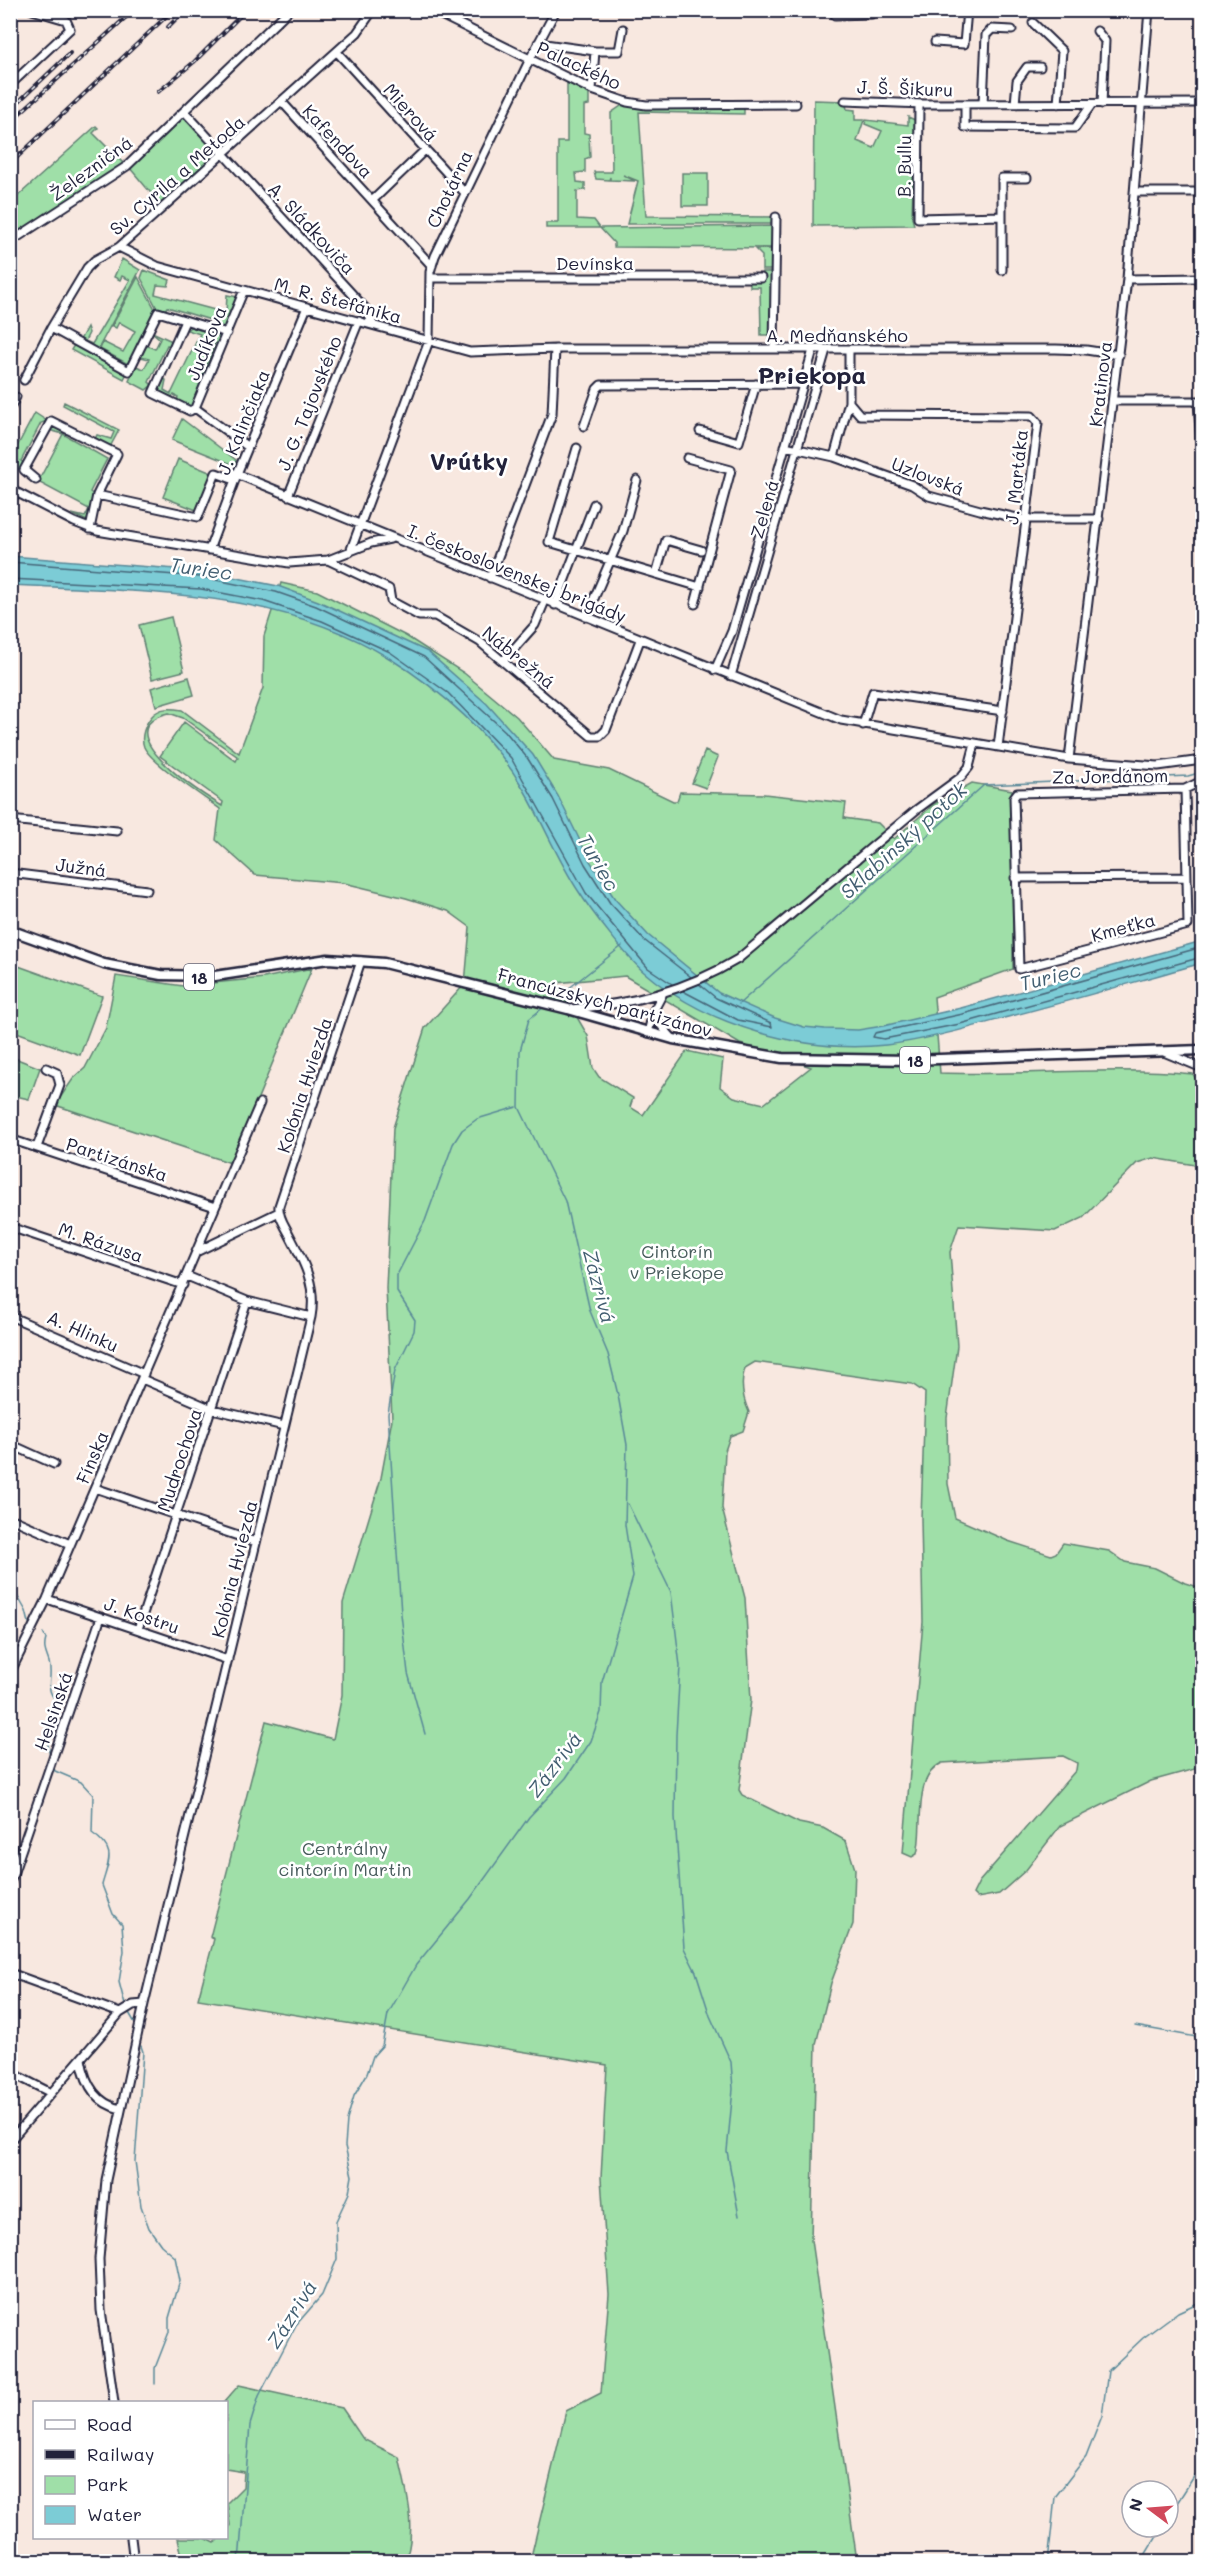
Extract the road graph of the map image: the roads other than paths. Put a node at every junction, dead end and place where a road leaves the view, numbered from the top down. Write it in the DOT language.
graph roads {
  1 [pos="32,10"];
  2 [pos="289,10"];
  3 [pos="373,10"];
  4 [pos="431,10"];
  5 [pos="556,10"];
  6 [pos="875,10"];
  7 [pos="967,10"];
  8 [pos="1149,10"];
  9 [pos="49,12"];
  10 [pos="835,15"];
  11 [pos="1033,23"];
  12 [pos="623,30"];
  13 [pos="1012,30"];
  14 [pos="1097,31"];
  15 [pos="935,42"];
  16 [pos="538,43"];
  17 [pos="595,51"];
  18 [pos="337,52"];
  19 [pos="530,59"];
  20 [pos="1041,67"];
  21 [pos="10,85"];
  22 [pos="592,90"];
  23 [pos="845,100"];
  24 [pos="282,102"];
  25 [pos="1142,103"];
  26 [pos="1203,103"];
  27 [pos="796,104"];
  28 [pos="919,104"];
  29 [pos="965,104"];
  30 [pos="982,104"];
  31 [pos="1016,104"];
  32 [pos="1058,104"];
  33 [pos="1092,104"];
  34 [pos="1102,104"];
  35 [pos="184,111"];
  36 [pos="425,150"];
  37 [pos="225,155"];
  38 [pos="1027,178"];
  39 [pos="464,192"];
  40 [pos="1134,192"];
  41 [pos="1203,192"];
  42 [pos="373,200"];
  43 [pos="1002,216"];
  44 [pos="776,217"];
  45 [pos="10,242"];
  46 [pos="119,247"];
  47 [pos="432,266"];
  48 [pos="1002,270"];
  49 [pos="430,278"];
  50 [pos="761,278"];
  51 [pos="1203,278"];
  52 [pos="1127,279"];
  53 [pos="244,290"];
  54 [pos="307,307"];
  55 [pos="185,321"];
  56 [pos="358,321"];
  57 [pos="373,324"];
  58 [pos="51,328"];
  59 [pos="227,333"];
  60 [pos="429,340"];
  61 [pos="774,349"];
  62 [pos="555,350"];
  63 [pos="813,350"];
  64 [pos="826,350"];
  65 [pos="849,350"];
  66 [pos="1119,355"];
  67 [pos="24,380"];
  68 [pos="756,384"];
  69 [pos="803,384"];
  70 [pos="16,397"];
  71 [pos="1200,400"];
  72 [pos="1113,401"];
  73 [pos="849,402"];
  74 [pos="10,408"];
  75 [pos="195,408"];
  76 [pos="584,426"];
  77 [pos="700,431"];
  78 [pos="785,446"];
  79 [pos="248,447"];
  80 [pos="577,448"];
  81 [pos="797,449"];
  82 [pos="834,457"];
  83 [pos="687,458"];
  84 [pos="1203,461"];
  85 [pos="234,476"];
  86 [pos="36,480"];
  87 [pos="638,480"];
  88 [pos="10,489"];
  89 [pos="97,495"];
  90 [pos="288,496"];
  91 [pos="594,504"];
  92 [pos="1027,519"];
  93 [pos="1099,519"];
  94 [pos="360,526"];
  95 [pos="90,529"];
  96 [pos="393,539"];
  97 [pos="209,550"];
  98 [pos="577,550"];
  99 [pos="701,550"];
  100 [pos="350,552"];
  101 [pos="328,560"];
  102 [pos="610,560"];
  103 [pos="656,574"];
  104 [pos="490,578"];
  105 [pos="699,587"];
  106 [pos="545,601"];
  107 [pos="695,604"];
  108 [pos="555,605"];
  109 [pos="586,617"];
  110 [pos="640,640"];
  111 [pos="503,661"];
  112 [pos="715,670"];
  113 [pos="731,676"];
  114 [pos="1003,711"];
  115 [pos="863,725"];
  116 [pos="975,744"];
  117 [pos="998,747"];
  118 [pos="1069,759"];
  119 [pos="1203,760"];
  120 [pos="1203,781"];
  121 [pos="1185,789"];
  122 [pos="10,820"];
  123 [pos="117,831"];
  124 [pos="10,873"];
  125 [pos="1186,877"];
  126 [pos="1015,878"];
  127 [pos="147,890"];
  128 [pos="12,930"];
  129 [pos="361,961"];
  130 [pos="665,994"];
  131 [pos="568,1009"];
  132 [pos="653,1012"];
  133 [pos="648,1033"];
  134 [pos="673,1039"];
  135 [pos="1203,1050"];
  136 [pos="1164,1052"];
  137 [pos="46,1068"];
  138 [pos="1203,1068"];
  139 [pos="260,1103"];
  140 [pos="10,1139"];
  141 [pos="36,1147"];
  142 [pos="215,1207"];
  143 [pos="279,1212"];
  144 [pos="10,1227"];
  145 [pos="198,1251"];
  146 [pos="187,1276"];
  147 [pos="183,1285"];
  148 [pos="247,1301"];
  149 [pos="10,1316"];
  150 [pos="311,1317"];
  151 [pos="143,1376"];
  152 [pos="212,1409"];
  153 [pos="284,1426"];
  154 [pos="10,1444"];
  155 [pos="54,1464"];
  156 [pos="95,1488"];
  157 [pos="176,1515"];
  158 [pos="10,1518"];
  159 [pos="256,1542"];
  160 [pos="70,1544"];
  161 [pos="47,1599"];
  162 [pos="101,1617"];
  163 [pos="138,1629"];
  164 [pos="228,1660"];
  165 [pos="10,1672"];
  166 [pos="10,1883"];
  167 [pos="10,1973"];
  168 [pos="144,2004"];
  169 [pos="120,2013"];
  170 [pos="81,2059"];
  171 [pos="10,2072"];
  172 [pos="51,2093"];
  173 [pos="121,2109"];
  174 [pos="10,2141"];
  175 [pos="114,2401"];
  176 [pos="131,2539"];
  177 [pos="134,2562"];
  1 -- 9 [label="street"];
  2 -- 35 [label="street, Železničná"];
  3 -- 18 [label="street, Sv. Cyrila a Metoda"];
  4 -- 19 [label="street, Palackého"];
  5 -- 16 [label="street, Chotárna"];
  6 -- 10 [label="street"];
  7 -- 15 [label="street"];
  8 -- 25 [label="street, Kratinova"];
  9 -- 21 [label="street"];
  11 -- 32 [label="street"];
  12 -- 17 [label="street"];
  13 -- 30 [label="street"];
  14 -- 34 [label="street"];
  16 -- 17 [label="street"];
  16 -- 19 [label="street, Chotárna"];
  17 -- 22 [label="street"];
  18 -- 24 [label="street, Sv. Cyrila a Metoda"];
  18 -- 36 [label="street, Mierová"];
  19 -- 22 [label="street, Palackého"];
  19 -- 39 [label="street, Chotárna"];
  20 -- 31 [label="street"];
  22 -- 27 [label="street, Palackého"];
  23 -- 28 [label="street, J. Š. Šikuru"];
  24 -- 37 [label="street, Sv. Cyrila a Metoda"];
  24 -- 42 [label="street, Kafendova"];
  25 -- 26 [label="street, J. Š. Šikuru"];
  25 -- 34 [label="street, J. Š. Šikuru"];
  25 -- 40 [label="street, Kratinova"];
  28 -- 29 [label="street, J. Š. Šikuru"];
  28 -- 43 [label="street, B. Bullu"];
  29 -- 30 [label="street, J. Š. Šikuru"];
  29 -- 33 [label="street, J. Š. Šikuru"];
  30 -- 31 [label="street, J. Š. Šikuru"];
  31 -- 32 [label="street, J. Š. Šikuru"];
  32 -- 33 [label="street, J. Š. Šikuru"];
  33 -- 34 [label="street, J. Š. Šikuru"];
  35 -- 37 [label="street"];
  35 -- 45 [label="street, Železničná"];
  36 -- 39 [label="street, Mierová"];
  36 -- 42 [label="street, Kafendova"];
  37 -- 46 [label="street, Sv. Cyrila a Metoda"];
  37 -- 57 [label="street, A. Sládkoviča"];
  38 -- 43 [label="street"];
  39 -- 47 [label="street, Chotárna"];
  40 -- 41 [label="street"];
  40 -- 52 [label="street, Kratinova"];
  42 -- 47 [label="street, Kafendova"];
  43 -- 48 [label="street"];
  44 -- 61 [label="street"];
  46 -- 53 [label="street, M. R. Štefánika"];
  46 -- 58 [label="street, Sv. Cyrila a Metoda"];
  47 -- 49 [label="street, Chotárna"];
  49 -- 50 [label="street, Devínska"];
  49 -- 60 [label="street, Chotárna"];
  51 -- 52 [label="street"];
  52 -- 66 [label="street, Kratinova"];
  53 -- 54 [label="street, M. R. Štefánika"];
  53 -- 59 [label="street, Judíkova"];
  54 -- 56 [label="street, M. R. Štefánika"];
  54 -- 79 [label="street, J. Kalinčiaka"];
  55 -- 58 [label="street"];
  55 -- 59 [label="street"];
  55 -- 75 [label="street"];
  56 -- 57 [label="street, M. R. Štefánika"];
  56 -- 90 [label="street, J. G. Tajovského"];
  57 -- 60 [label="street, M. R. Štefánika"];
  58 -- 67 [label="street, Sv. Cyrila a Metoda"];
  59 -- 75 [label="street, Judíkova"];
  60 -- 62 [label="street, M. R. Štefánika"];
  60 -- 94 [label="street, Chotárna"];
  61 -- 62 [label="street, A. Medňanského"];
  61 -- 63 [label="street, A. Medňanského"];
  62 -- 104 [label="street"];
  63 -- 64 [label="street, A. Medňanského"];
  63 -- 69 [label="street, Zelená"];
  64 -- 65 [label="street, A. Medňanského"];
  64 -- 81 [label="street, Zelená"];
  65 -- 66 [label="street, A. Medňanského"];
  65 -- 73 [label="street"];
  66 -- 72 [label="street, Kratinova"];
  68 -- 69 [label="street"];
  68 -- 76 [label="street"];
  68 -- 77 [label="street"];
  69 -- 78 [label="street, Zelená"];
  70 -- 74 [label="street"];
  71 -- 72 [label="street"];
  71 -- 84 [label="street"];
  72 -- 93 [label="street, Kratinova"];
  73 -- 82 [label="street"];
  73 -- 92 [label="street, J. Martáka"];
  75 -- 79 [label="street"];
  78 -- 81 [label="street, Uzlovská"];
  78 -- 112 [label="street, Zelená"];
  79 -- 85 [label="street, J. Kalinčiaka"];
  80 -- 98 [label="street"];
  81 -- 82 [label="street, Uzlovská"];
  81 -- 113 [label="street, Zelená"];
  82 -- 92 [label="street, Uzlovská"];
  83 -- 105 [label="street"];
  85 -- 89 [label="street"];
  85 -- 90 [label="street, I. československej brigády"];
  85 -- 97 [label="street, J. Kalinčiaka"];
  86 -- 89 [label="street"];
  87 -- 102 [label="street"];
  88 -- 95 [label="street"];
  89 -- 95 [label="street"];
  90 -- 94 [label="street, I. československej brigády"];
  91 -- 98 [label="street"];
  92 -- 93 [label="street, Uzlovská"];
  92 -- 114 [label="street, J. Martáka"];
  93 -- 118 [label="street, Kratinova"];
  94 -- 96 [label="street, I. československej brigády"];
  94 -- 100 [label="street"];
  95 -- 97 [label="street"];
  96 -- 100 [label="street"];
  96 -- 104 [label="street, I. československej brigády"];
  97 -- 101 [label="street"];
  98 -- 102 [label="street"];
  98 -- 108 [label="street"];
  99 -- 103 [label="street"];
  100 -- 101 [label="street"];
  101 -- 111 [label="street, Nábrežná"];
  102 -- 103 [label="street"];
  102 -- 109 [label="street"];
  103 -- 105 [label="street"];
  104 -- 106 [label="street, I. československej brigády"];
  105 -- 107 [label="street"];
  106 -- 108 [label="street, I. československej brigády"];
  106 -- 111 [label="street"];
  108 -- 109 [label="street, I. československej brigády"];
  109 -- 110 [label="street, I. československej brigády"];
  110 -- 111 [label="street, Nábrežná"];
  110 -- 112 [label="street, I. československej brigády"];
  112 -- 113 [label="street, I. československej brigády"];
  113 -- 115 [label="street, I. československej brigády"];
  114 -- 115 [label="street"];
  114 -- 117 [label="street, J. Martáka"];
  115 -- 116 [label="street, I. československej brigády"];
  116 -- 117 [label="street, I. československej brigády"];
  116 -- 130 [label="street"];
  117 -- 118 [label="street, I. československej brigády"];
  118 -- 119 [label="street, I. československej brigády"];
  120 -- 121 [label="street, Za Jordánom"];
  121 -- 125 [label="street, Kmeťka"];
  121 -- 126 [label="street, Za Jordánom"];
  122 -- 123 [label="street"];
  124 -- 127 [label="street, Južná"];
  125 -- 126 [label="street"];
  125 -- 126 [label="street, Kmeťka"];
  128 -- 129 [label="main road, Francúzskych partizánov / 18"];
  129 -- 131 [label="main road, Francúzskych partizánov / 18"];
  129 -- 143 [label="street, Kolónia Hviezda"];
  130 -- 131 [label="street"];
  130 -- 132 [label="street"];
  131 -- 133 [label="main road, Francúzskych partizánov / 18"];
  132 -- 133 [label="street"];
  132 -- 134 [label="street"];
  133 -- 134 [label="main road, Francúzskych partizánov / 18"];
  134 -- 136 [label="main road, Francúzskych partizánov / 18"];
  135 -- 136 [label="main road, Francúzskych partizánov / 18"];
  136 -- 138 [label="street"];
  137 -- 141 [label="street"];
  139 -- 142 [label="street, Fínska"];
  140 -- 141 [label="street, Partizánska"];
  141 -- 142 [label="street, Partizánska"];
  142 -- 145 [label="street, Fínska"];
  143 -- 145 [label="street"];
  143 -- 150 [label="street, Kolónia Hviezda"];
  144 -- 147 [label="street, M. Rázusa"];
  145 -- 146 [label="street, Fínska"];
  146 -- 147 [label="street, Fínska"];
  146 -- 148 [label="street"];
  147 -- 151 [label="street, Fínska"];
  148 -- 150 [label="street"];
  148 -- 152 [label="street, Mudrochova"];
  149 -- 151 [label="street, A. Hlinku"];
  150 -- 153 [label="street, Kolónia Hviezda"];
  151 -- 152 [label="street, A. Hlinku"];
  151 -- 156 [label="street, Fínska"];
  152 -- 153 [label="street, A. Hlinku"];
  152 -- 157 [label="street, Mudrochova"];
  153 -- 159 [label="street, Kolónia Hviezda"];
  154 -- 155 [label="street"];
  156 -- 157 [label="street"];
  156 -- 160 [label="street, Fínska"];
  157 -- 159 [label="street"];
  157 -- 163 [label="street, Mudrochova"];
  158 -- 160 [label="street"];
  159 -- 164 [label="street, Kolónia Hviezda"];
  160 -- 161 [label="street, Fínska"];
  161 -- 162 [label="street, J. Kostru"];
  161 -- 165 [label="street, Fínska"];
  162 -- 163 [label="street, J. Kostru"];
  162 -- 166 [label="street, Helsinská"];
  163 -- 164 [label="street, J. Kostru"];
  164 -- 168 [label="street, Kolónia Hviezda"];
  167 -- 169 [label="street"];
  168 -- 169 [label="street"];
  168 -- 173 [label="street, Kolónia Hviezda"];
  169 -- 170 [label="street"];
  170 -- 172 [label="street"];
  170 -- 173 [label="street"];
  171 -- 172 [label="street"];
  172 -- 174 [label="street"];
  173 -- 175 [label="street, Kolónia Hviezda"];
  176 -- 177 [label="street"];
}
